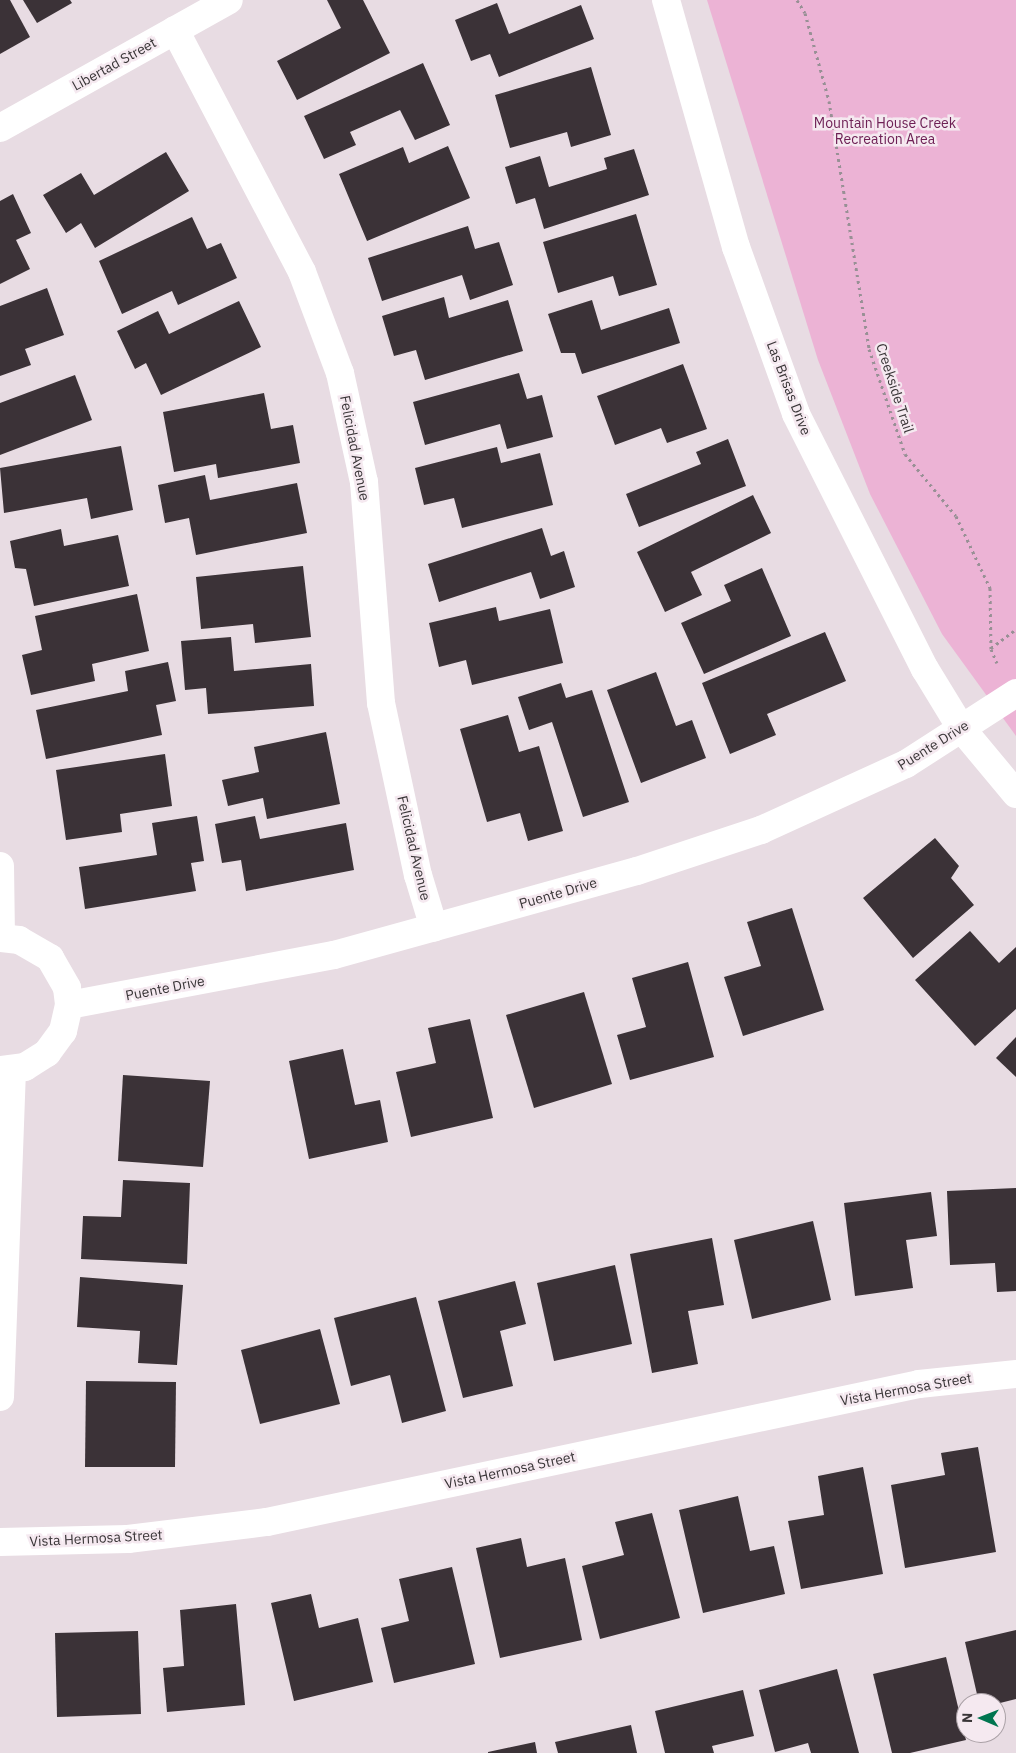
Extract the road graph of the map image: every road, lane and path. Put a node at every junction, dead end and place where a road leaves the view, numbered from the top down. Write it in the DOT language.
graph roads {
  1 [pos="229,0"];
  2 [pos="666,0"];
  3 [pos="797,0"];
  4 [pos="175,30"];
  5 [pos="0,128"];
  6 [pos="1016,629"];
  7 [pos="991,649"];
  8 [pos="1015,694"];
  9 [pos="961,728"];
  10 [pos="1016,794"];
  11 [pos="0,866"];
  12 [pos="434,928"];
  13 [pos="1,938"];
  14 [pos="69,1006"];
  15 [pos="6,1070"];
  16 [pos="1016,1374"];
  17 [pos="0,1397"];
  18 [pos="0,1542"];
  1 -- 4 [label="street, Libertad Street"];
  2 -- 9 [label="street, Las Brisas Drive"];
  3 -- 7 [label="path, Creekside Trail"];
  4 -- 5 [label="street, Libertad Street"];
  4 -- 12 [label="street, Felicidad Avenue"];
  6 -- 7 [label="path"];
  7 -- 8 [label="path, Creekside Trail"];
  8 -- 9 [label="street, Puente Drive"];
  9 -- 10 [label="street, Las Brisas Drive"];
  9 -- 12 [label="street, Puente Drive"];
  11 -- 13 [label="street"];
  12 -- 14 [label="street, Puente Drive"];
  13 -- 14 [label="street"];
  14 -- 15 [label="street"];
  15 -- 17 [label="street"];
  16 -- 18 [label="street, Vista Hermosa Street"];
}
